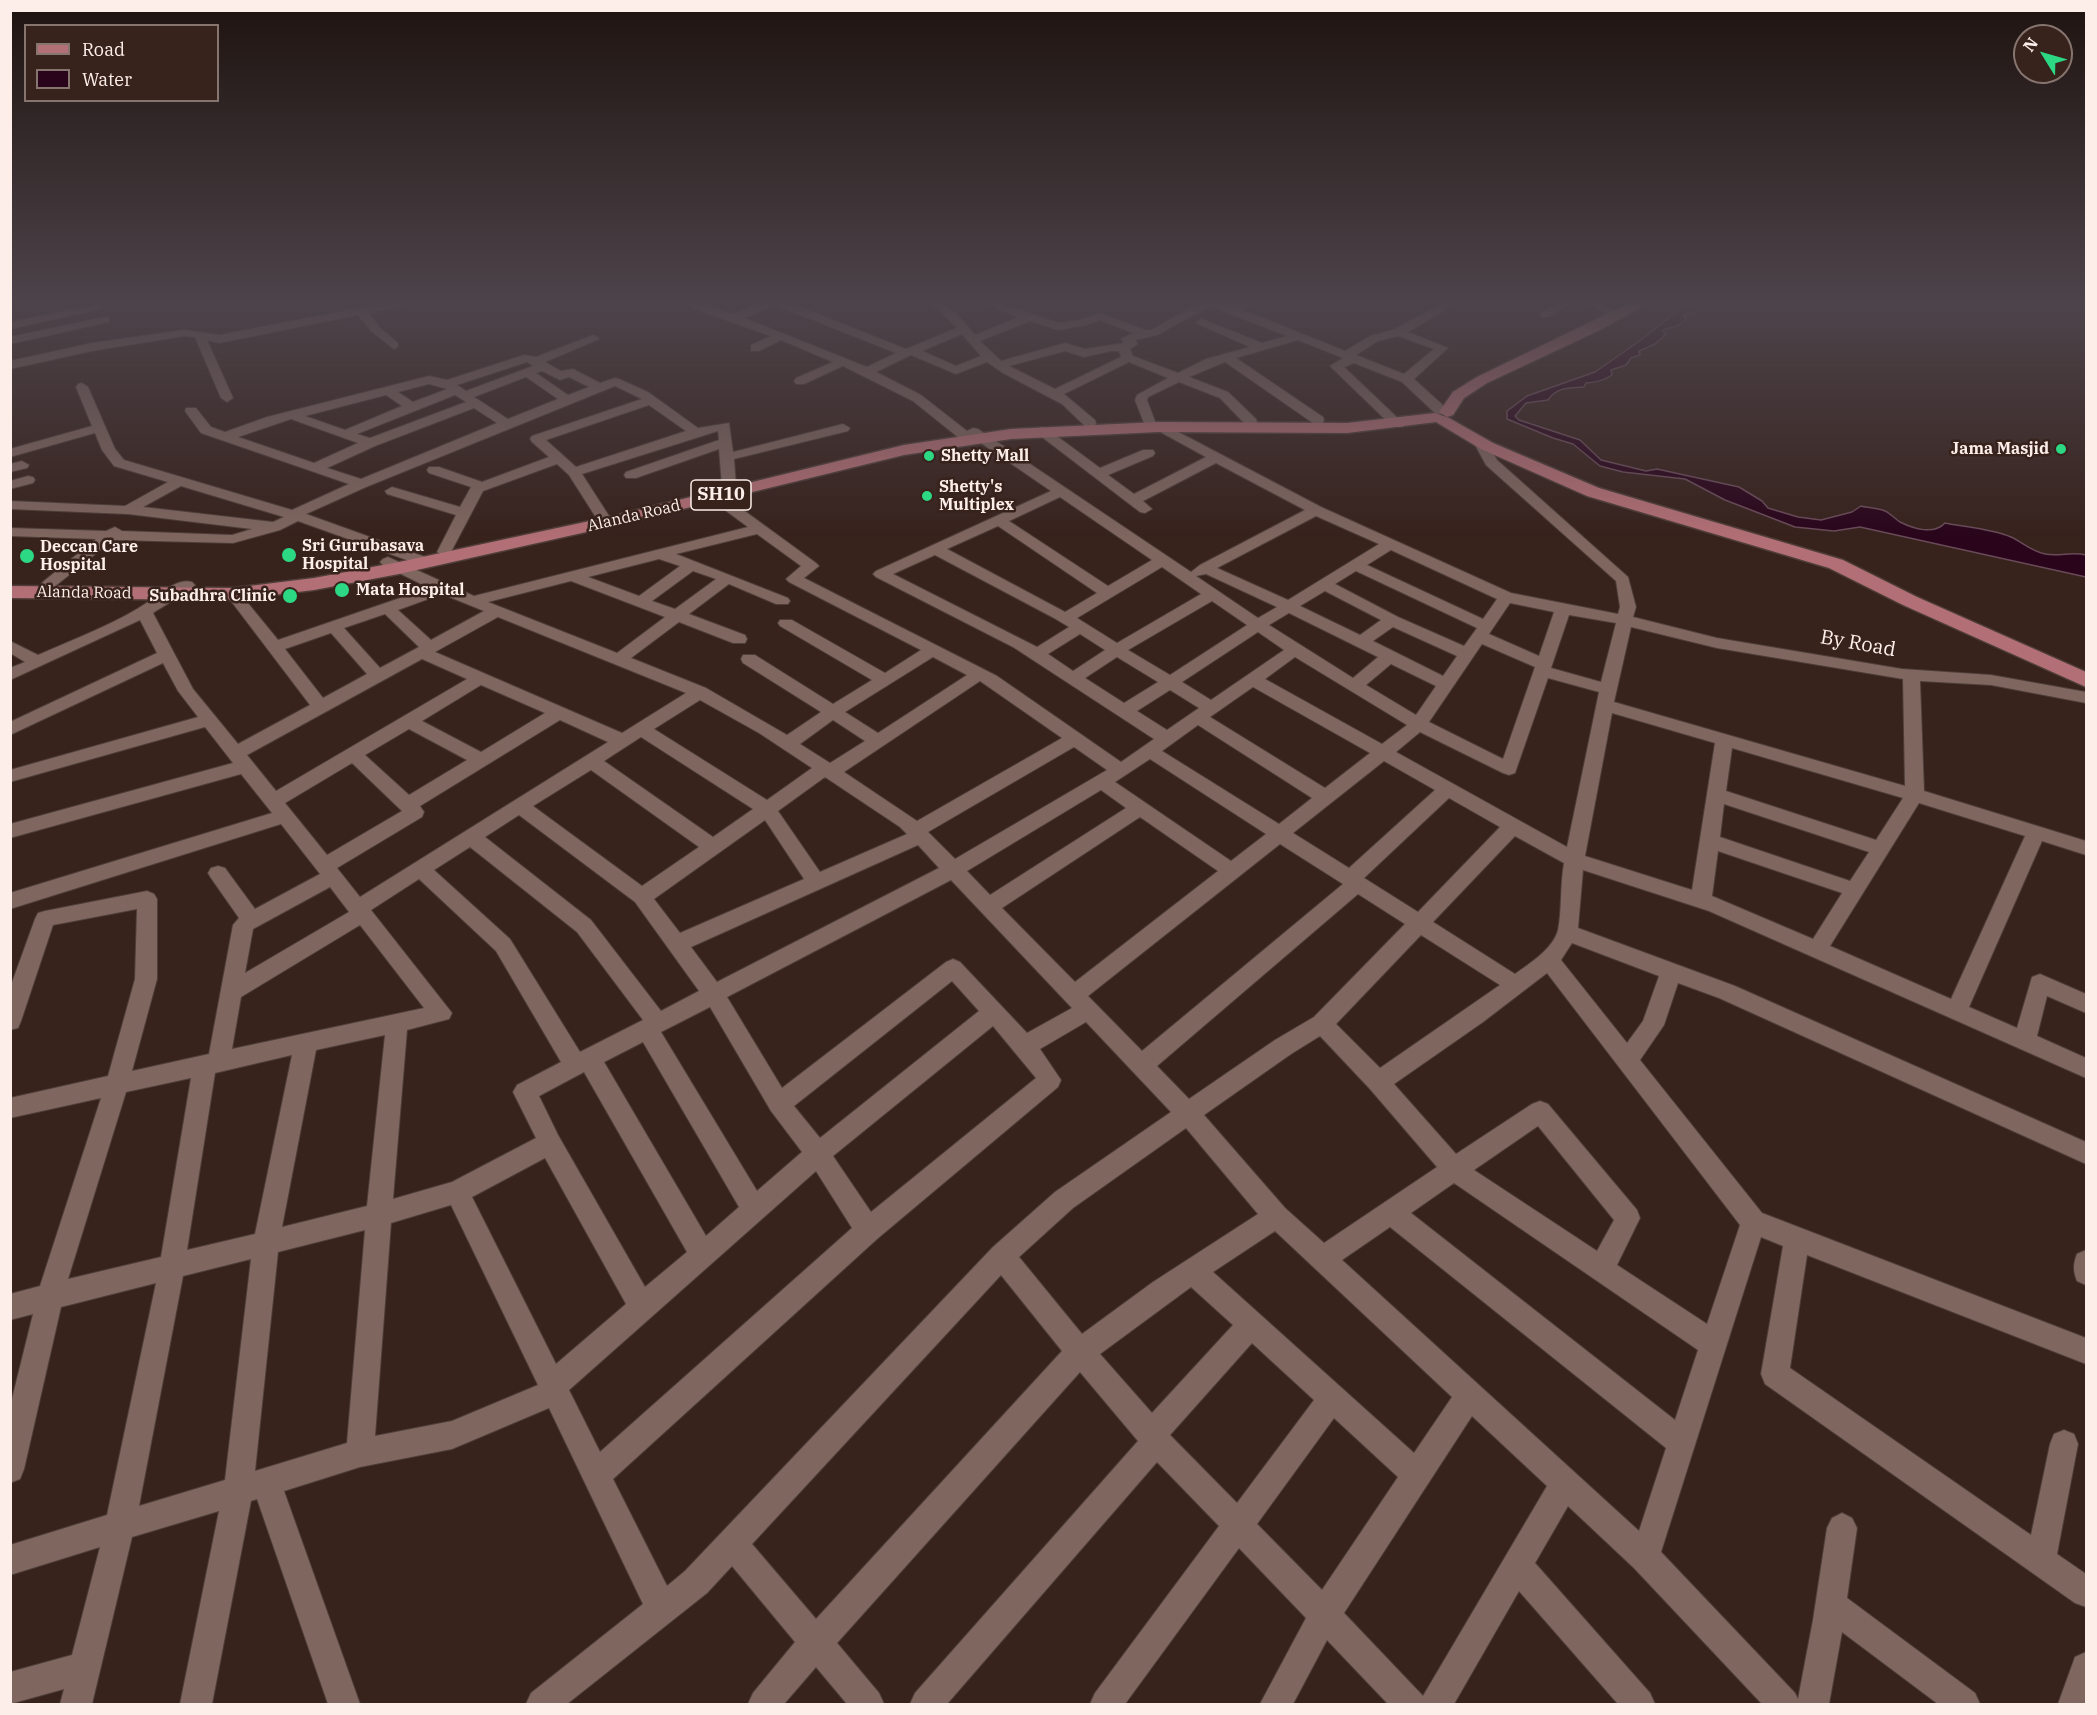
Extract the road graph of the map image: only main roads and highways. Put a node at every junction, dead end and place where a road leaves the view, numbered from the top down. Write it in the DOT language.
graph roads {
  1 [pos="1482,380"];
  2 [pos="1442,415"];
  3 [pos="1395,420"];
  4 [pos="1082,425"];
  5 [pos="1154,425"];
  6 [pos="971,435"];
  7 [pos="722,491"];
  8 [pos="407,563"];
  9 [pos="13,589"];
  10 [pos="2086,673"];
  11 [pos="2086,680"];
  1 -- 2 [label="main road"];
  2 -- 3 [label="main road, Alanda Road / SH10"];
  2 -- 10 [label="main road"];
  2 -- 11 [label="main road"];
  3 -- 5 [label="main road, Alanda Road / SH10"];
  3 -- 5 [label="main road, Alanda Road / SH10"];
  4 -- 5 [label="main road, Alanda Road / SH10"];
  4 -- 6 [label="main road, Alanda Road / SH10"];
  4 -- 6 [label="main road, Alanda Road / SH10"];
  6 -- 7 [label="main road, Alanda Road / SH10"];
  7 -- 8 [label="main road, Alanda Road / SH10"];
  7 -- 8 [label="main road, Alanda Road / SH10"];
  8 -- 9 [label="main road, Alanda Road / SH10"];
  8 -- 9 [label="main road, Alanda Road / SH10"];
}
